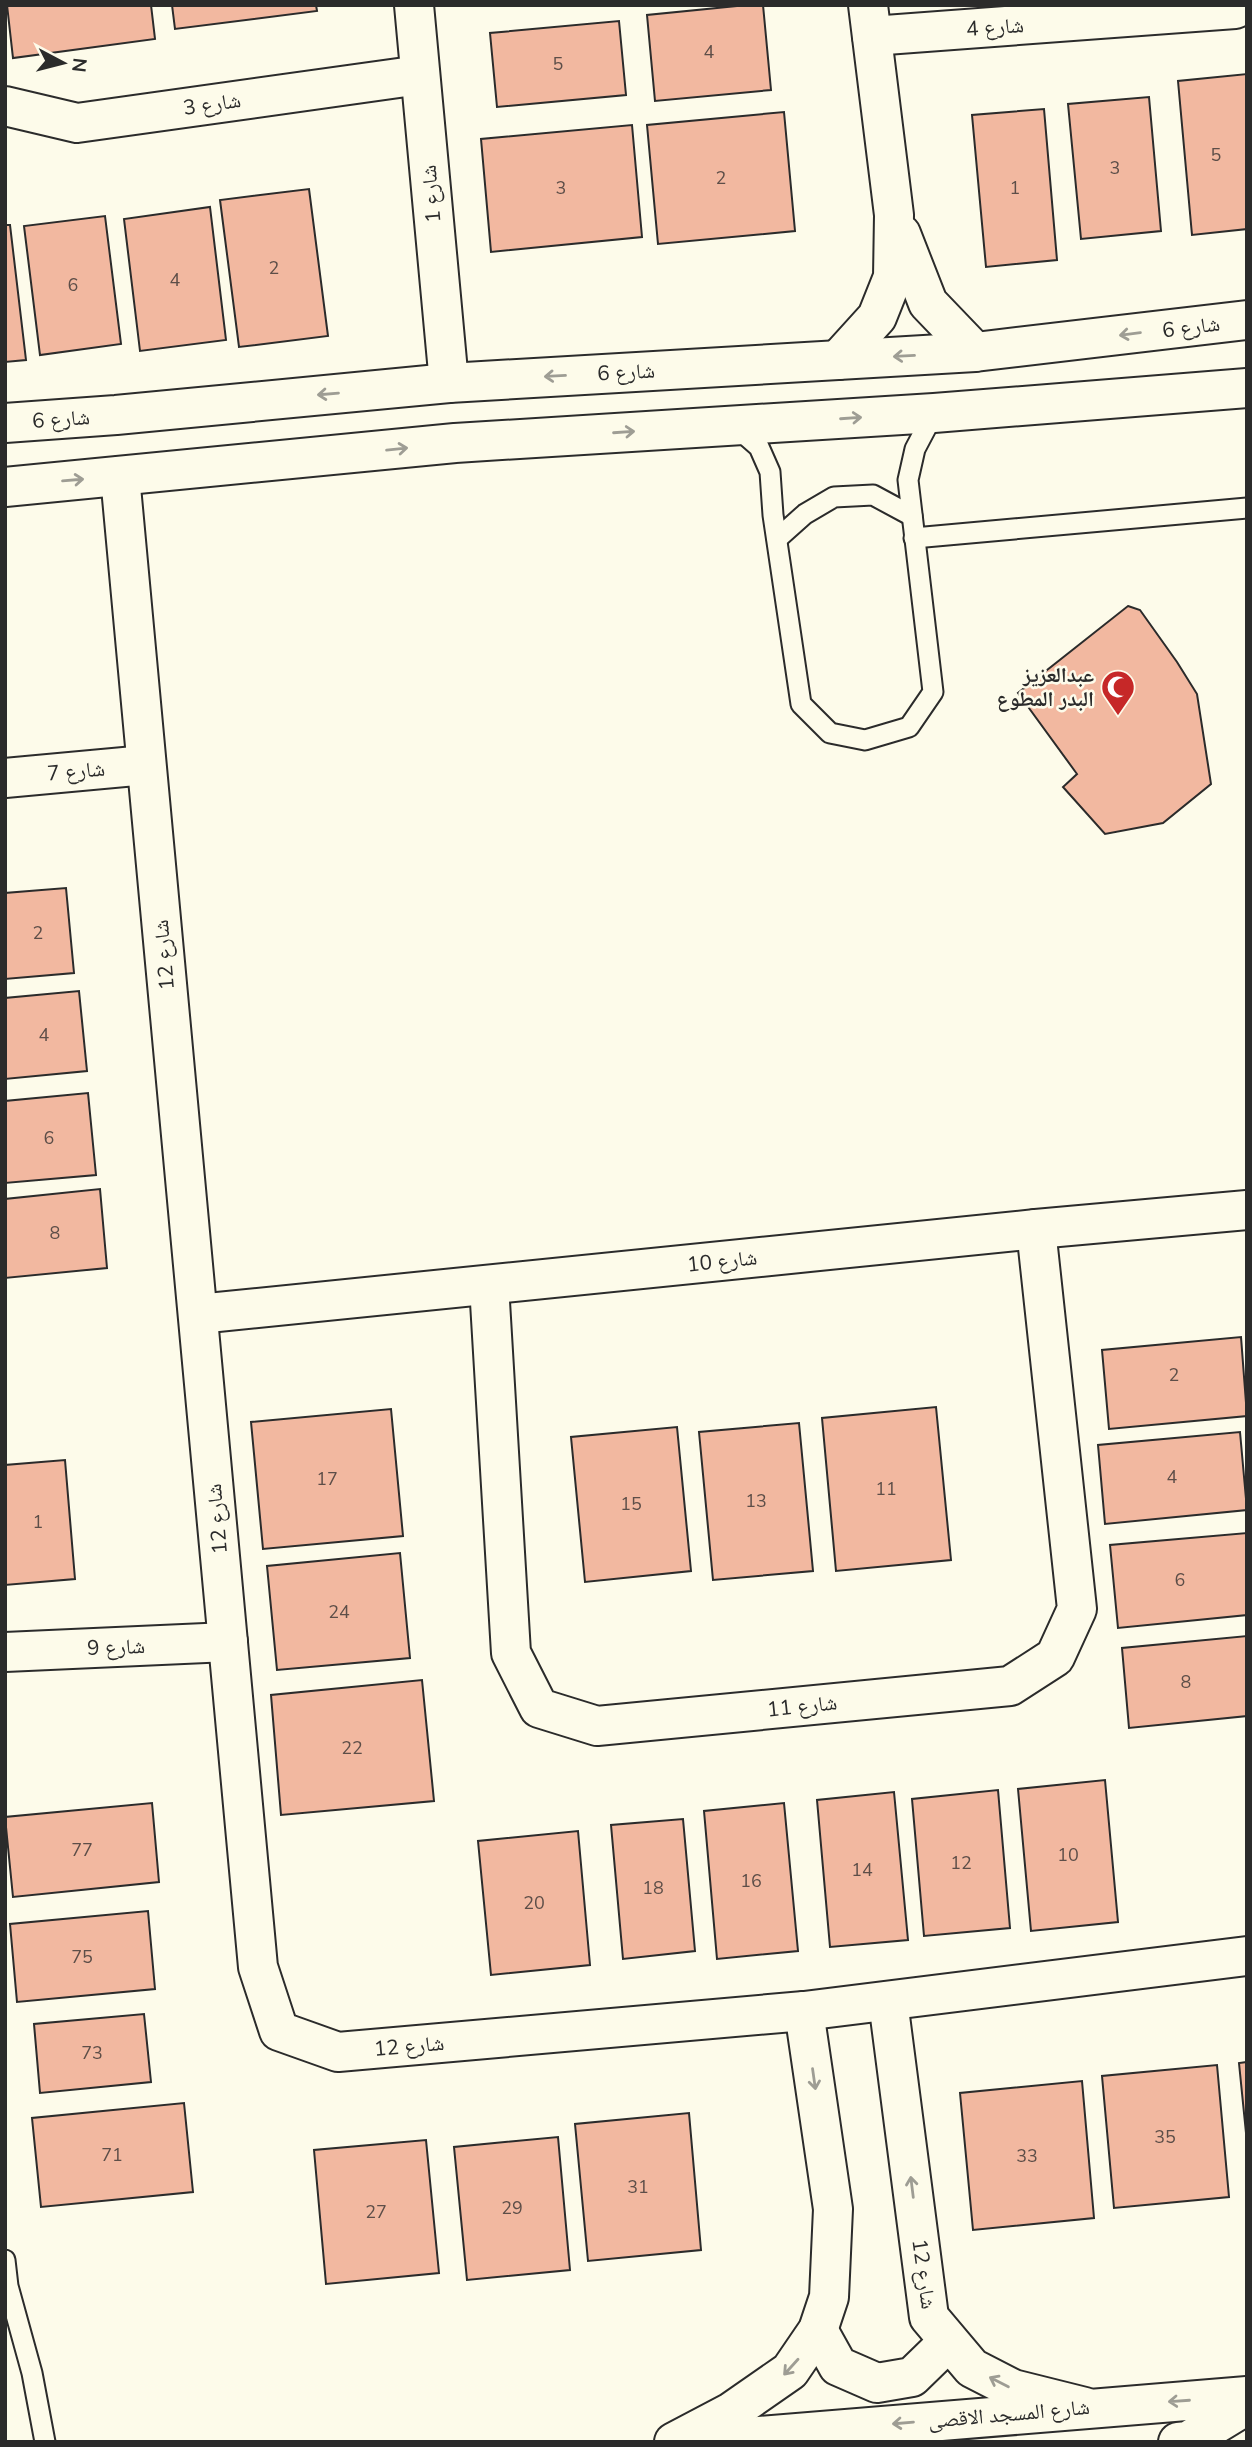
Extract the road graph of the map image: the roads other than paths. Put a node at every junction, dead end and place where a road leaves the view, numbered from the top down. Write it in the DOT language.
graph roads {
  1 [pos="414,5"];
  2 [pos="1243,5"];
  3 [pos="870,21"];
  4 [pos="420,75"];
  5 [pos="5,106"];
  6 [pos="894,215"];
  7 [pos="1247,320"];
  8 [pos="975,352"];
  9 [pos="838,360"];
  10 [pos="449,383"];
  11 [pos="1247,388"];
  12 [pos="934,413"];
  13 [pos="5,423"];
  14 [pos="735,425"];
  15 [pos="120,476"];
  16 [pos="5,486"];
  17 [pos="1247,508"];
  18 [pos="912,516"];
  19 [pos="914,538"];
  20 [pos="777,539"];
  21 [pos="146,765"];
  22 [pos="5,778"];
  23 [pos="1247,1210"];
  24 [pos="1036,1229"];
  25 [pos="489,1285"];
  26 [pos="198,1314"];
  27 [pos="228,1642"];
  28 [pos="5,1651"];
  29 [pos="1247,1956"];
  30 [pos="888,2001"];
  31 [pos="804,2011"];
  32 [pos="5,2260"];
  33 [pos="818,2330"];
  34 [pos="948,2342"];
  35 [pos="1247,2396"];
  36 [pos="1247,2406"];
  37 [pos="1087,2408"];
  38 [pos="45,2442"];
  39 [pos="674,2442"];
  40 [pos="687,2442"];
  41 [pos="1178,2442"];
  1 -- 4 [label="street, شارع 1"];
  2 -- 3 [label="street, شارع 4"];
  3 -- 6 [label="street, شارع 4"];
  4 -- 5 [label="street, شارع 3"];
  4 -- 10 [label="street, شارع 1"];
  6 -- 8 [label="street, شارع 4"];
  6 -- 9 [label="street, شارع 4"];
  7 -- 8 [label="street, شارع 6, one-way"];
  8 -- 9 [label="street, شارع 6, one-way"];
  9 -- 10 [label="street, شارع 6, one-way"];
  10 -- 13 [label="street, شارع 6, one-way"];
  11 -- 12 [label="street"];
  14 -- 12 [label="street, one-way"];
  12 -- 18 [label="lane"];
  15 -- 14 [label="street, one-way"];
  14 -- 20 [label="lane"];
  16 -- 15 [label="street, one-way"];
  15 -- 21 [label="street, شارع 12"];
  17 -- 19 [label="lane"];
  18 -- 19 [label="lane"];
  18 -- 20 [label="lane"];
  19 -- 20 [label="lane"];
  21 -- 22 [label="street, شارع 7"];
  21 -- 26 [label="street, شارع 12"];
  23 -- 24 [label="street, شارع 10"];
  24 -- 25 [label="street, شارع 10"];
  24 -- 25 [label="street, شارع 11"];
  25 -- 26 [label="street, شارع 10"];
  26 -- 27 [label="street, شارع 12"];
  27 -- 28 [label="street, شارع 9"];
  27 -- 31 [label="street, شارع 12"];
  29 -- 30 [label="street, شارع 12"];
  30 -- 31 [label="street, شارع 12"];
  34 -- 30 [label="street, شارع 12, one-way"];
  31 -- 33 [label="street, one-way"];
  32 -- 38 [label="lane"];
  33 -- 34 [label="street"];
  33 -- 39 [label="street, one-way"];
  37 -- 34 [label="street, شارع 12, one-way"];
  35 -- 37 [label="street, شارع المسجد الاقصى, one-way"];
  36 -- 41 [label="street"];
  37 -- 40 [label="street, شارع المسجد الاقصى, one-way"];
}
